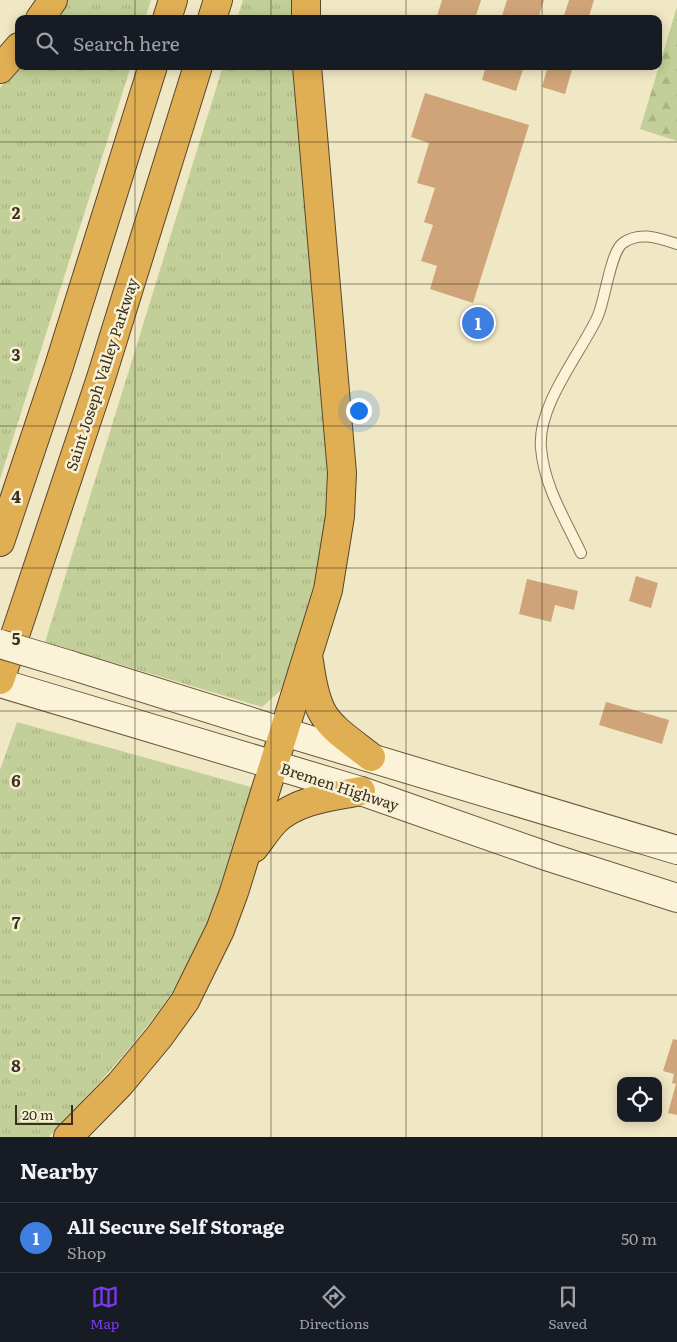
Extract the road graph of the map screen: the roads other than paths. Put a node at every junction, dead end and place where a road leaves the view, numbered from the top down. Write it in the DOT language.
graph roads {
  1 [pos="53,0"];
  2 [pos="173,0"];
  3 [pos="218,0"];
  4 [pos="306,0"];
  5 [pos="43,15"];
  6 [pos="168,15"];
  7 [pos="213,15"];
  8 [pos="306,15"];
  9 [pos="15,52"];
  10 [pos="0,69"];
  11 [pos="152,70"];
  12 [pos="197,70"];
  13 [pos="307,70"];
  14 [pos="677,244"];
  15 [pos="0,542"];
  16 [pos="582,553"];
  17 [pos="0,644"];
  18 [pos="308,656"];
  19 [pos="0,681"];
  20 [pos="284,732"];
  21 [pos="371,757"];
  22 [pos="274,765"];
  23 [pos="361,791"];
  24 [pos="677,850"];
  25 [pos="244,861"];
  26 [pos="677,898"];
  27 [pos="68,1137"];
  1 -- 5 [label="highway"];
  2 -- 6 [label="highway"];
  3 -- 7 [label="highway"];
  4 -- 8 [label="highway"];
  9 -- 10 [label="highway"];
  11 -- 15 [label="highway"];
  12 -- 19 [label="highway, Saint Joseph Valley Parkway"];
  13 -- 18 [label="highway"];
  14 -- 16 [label="lane"];
  17 -- 20 [label="main road, bridge"];
  18 -- 20 [label="highway"];
  18 -- 21 [label="highway"];
  19 -- 22 [label="main road, Bremen Highway"];
  20 -- 21 [label="main road"];
  20 -- 22 [label="highway"];
  21 -- 24 [label="main road"];
  22 -- 23 [label="main road, Bremen Highway"];
  22 -- 25 [label="highway"];
  23 -- 25 [label="highway"];
  23 -- 26 [label="main road, Bremen Highway"];
  25 -- 27 [label="highway"];
}
